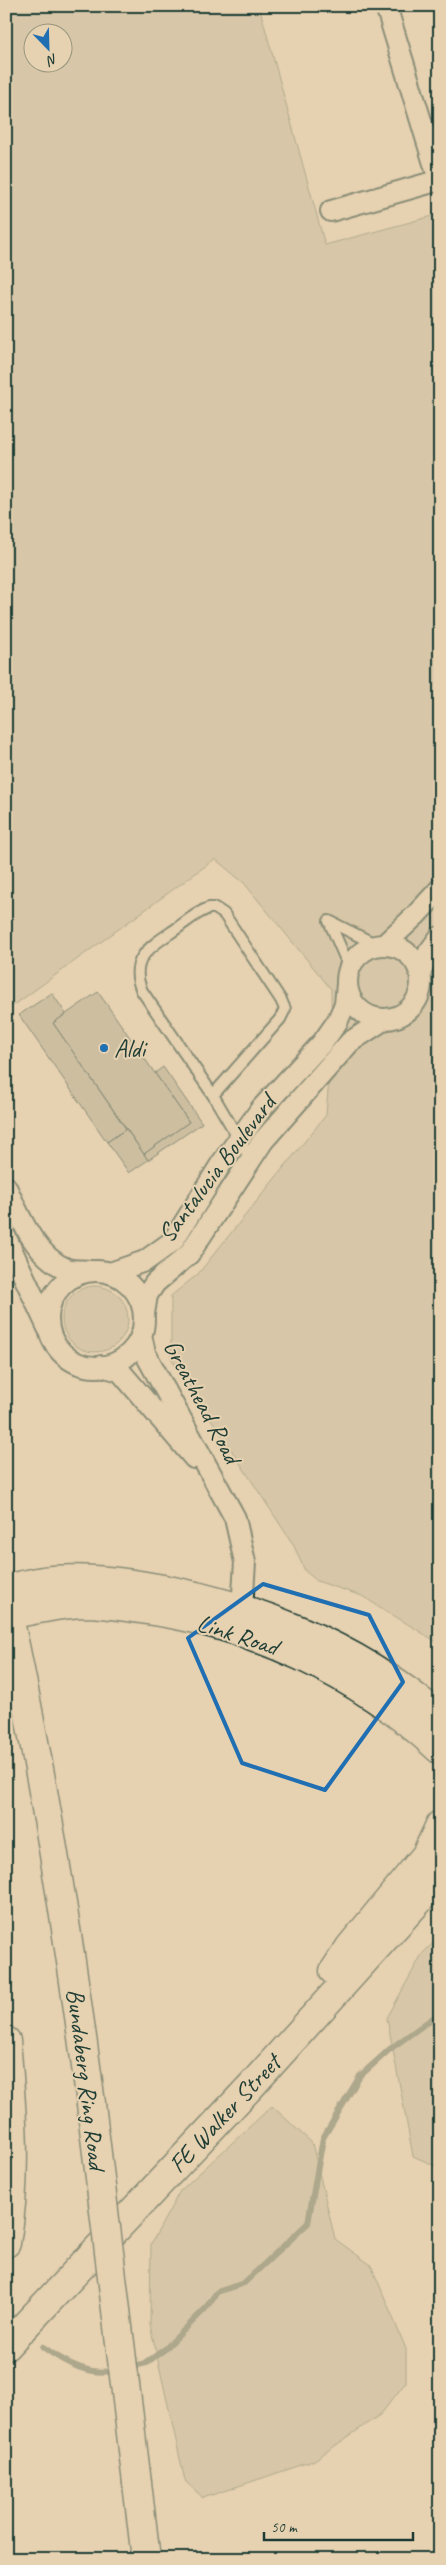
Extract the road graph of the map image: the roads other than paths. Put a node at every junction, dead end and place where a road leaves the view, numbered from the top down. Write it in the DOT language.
graph roads {
  1 [pos="386,6"];
  2 [pos="439,180"];
  3 [pos="331,212"];
  4 [pos="440,889"];
  5 [pos="440,936"];
  6 [pos="381,945"];
  7 [pos="420,974"];
  8 [pos="347,979"];
  9 [pos="384,1019"];
  10 [pos="213,1095"];
  11 [pos="239,1138"];
  12 [pos="250,1158"];
  13 [pos="6,1187"];
  14 [pos="6,1238"];
  15 [pos="101,1272"];
  16 [pos="144,1314"];
  17 [pos="141,1336"];
  18 [pos="56,1346"];
  19 [pos="101,1366"];
  20 [pos="221,1490"];
  21 [pos="6,1588"];
  22 [pos="8,1609"];
  23 [pos="238,1619"];
  24 [pos="361,1661"];
  25 [pos="440,1703"];
  26 [pos="440,1717"];
  27 [pos="440,1750"];
  28 [pos="440,1824"];
  29 [pos="440,1877"];
  30 [pos="6,2041"];
  31 [pos="280,2051"];
  32 [pos="6,2243"];
  33 [pos="6,2346"];
  34 [pos="146,2559"];
  1 -- 2 [label="street"];
  2 -- 3 [label="street"];
  4 -- 6 [label="street"];
  5 -- 7 [label="street"];
  6 -- 7 [label="street"];
  6 -- 8 [label="street"];
  6 -- 8 [label="lane"];
  7 -- 9 [label="street"];
  8 -- 9 [label="street"];
  8 -- 11 [label="street, Santalucia Boulevard"];
  9 -- 12 [label="street, Santalucia Boulevard"];
  10 -- 10 [label="lane"];
  10 -- 11 [label="lane"];
  11 -- 12 [label="lane"];
  11 -- 15 [label="street, Santalucia Boulevard"];
  12 -- 16 [label="street, Santalucia Boulevard"];
  13 -- 15 [label="street, Greathead Road"];
  14 -- 18 [label="street, Greathead Road"];
  15 -- 16 [label="street, Greathead Road"];
  15 -- 18 [label="street"];
  16 -- 17 [label="street, Greathead Road"];
  17 -- 19 [label="street, Greathead Road"];
  17 -- 20 [label="street, Greathead Road"];
  18 -- 19 [label="street, Greathead Road"];
  19 -- 20 [label="street, Greathead Road"];
  20 -- 23 [label="street, Greathead Road"];
  21 -- 23 [label="main road, Link Road"];
  22 -- 23 [label="main road, Link Road"];
  22 -- 34 [label="main road, Bundaberg Ring Road, bridge"];
  23 -- 24 [label="main road, Link Road"];
  23 -- 27 [label="main road, Link Road"];
  24 -- 25 [label="main road"];
  24 -- 26 [label="main road, Link Road"];
  28 -- 31 [label="main road"];
  29 -- 31 [label="main road, FE Walker Street"];
  30 -- 32 [label="main road"];
  31 -- 33 [label="main road, FE Walker Street"];
}
